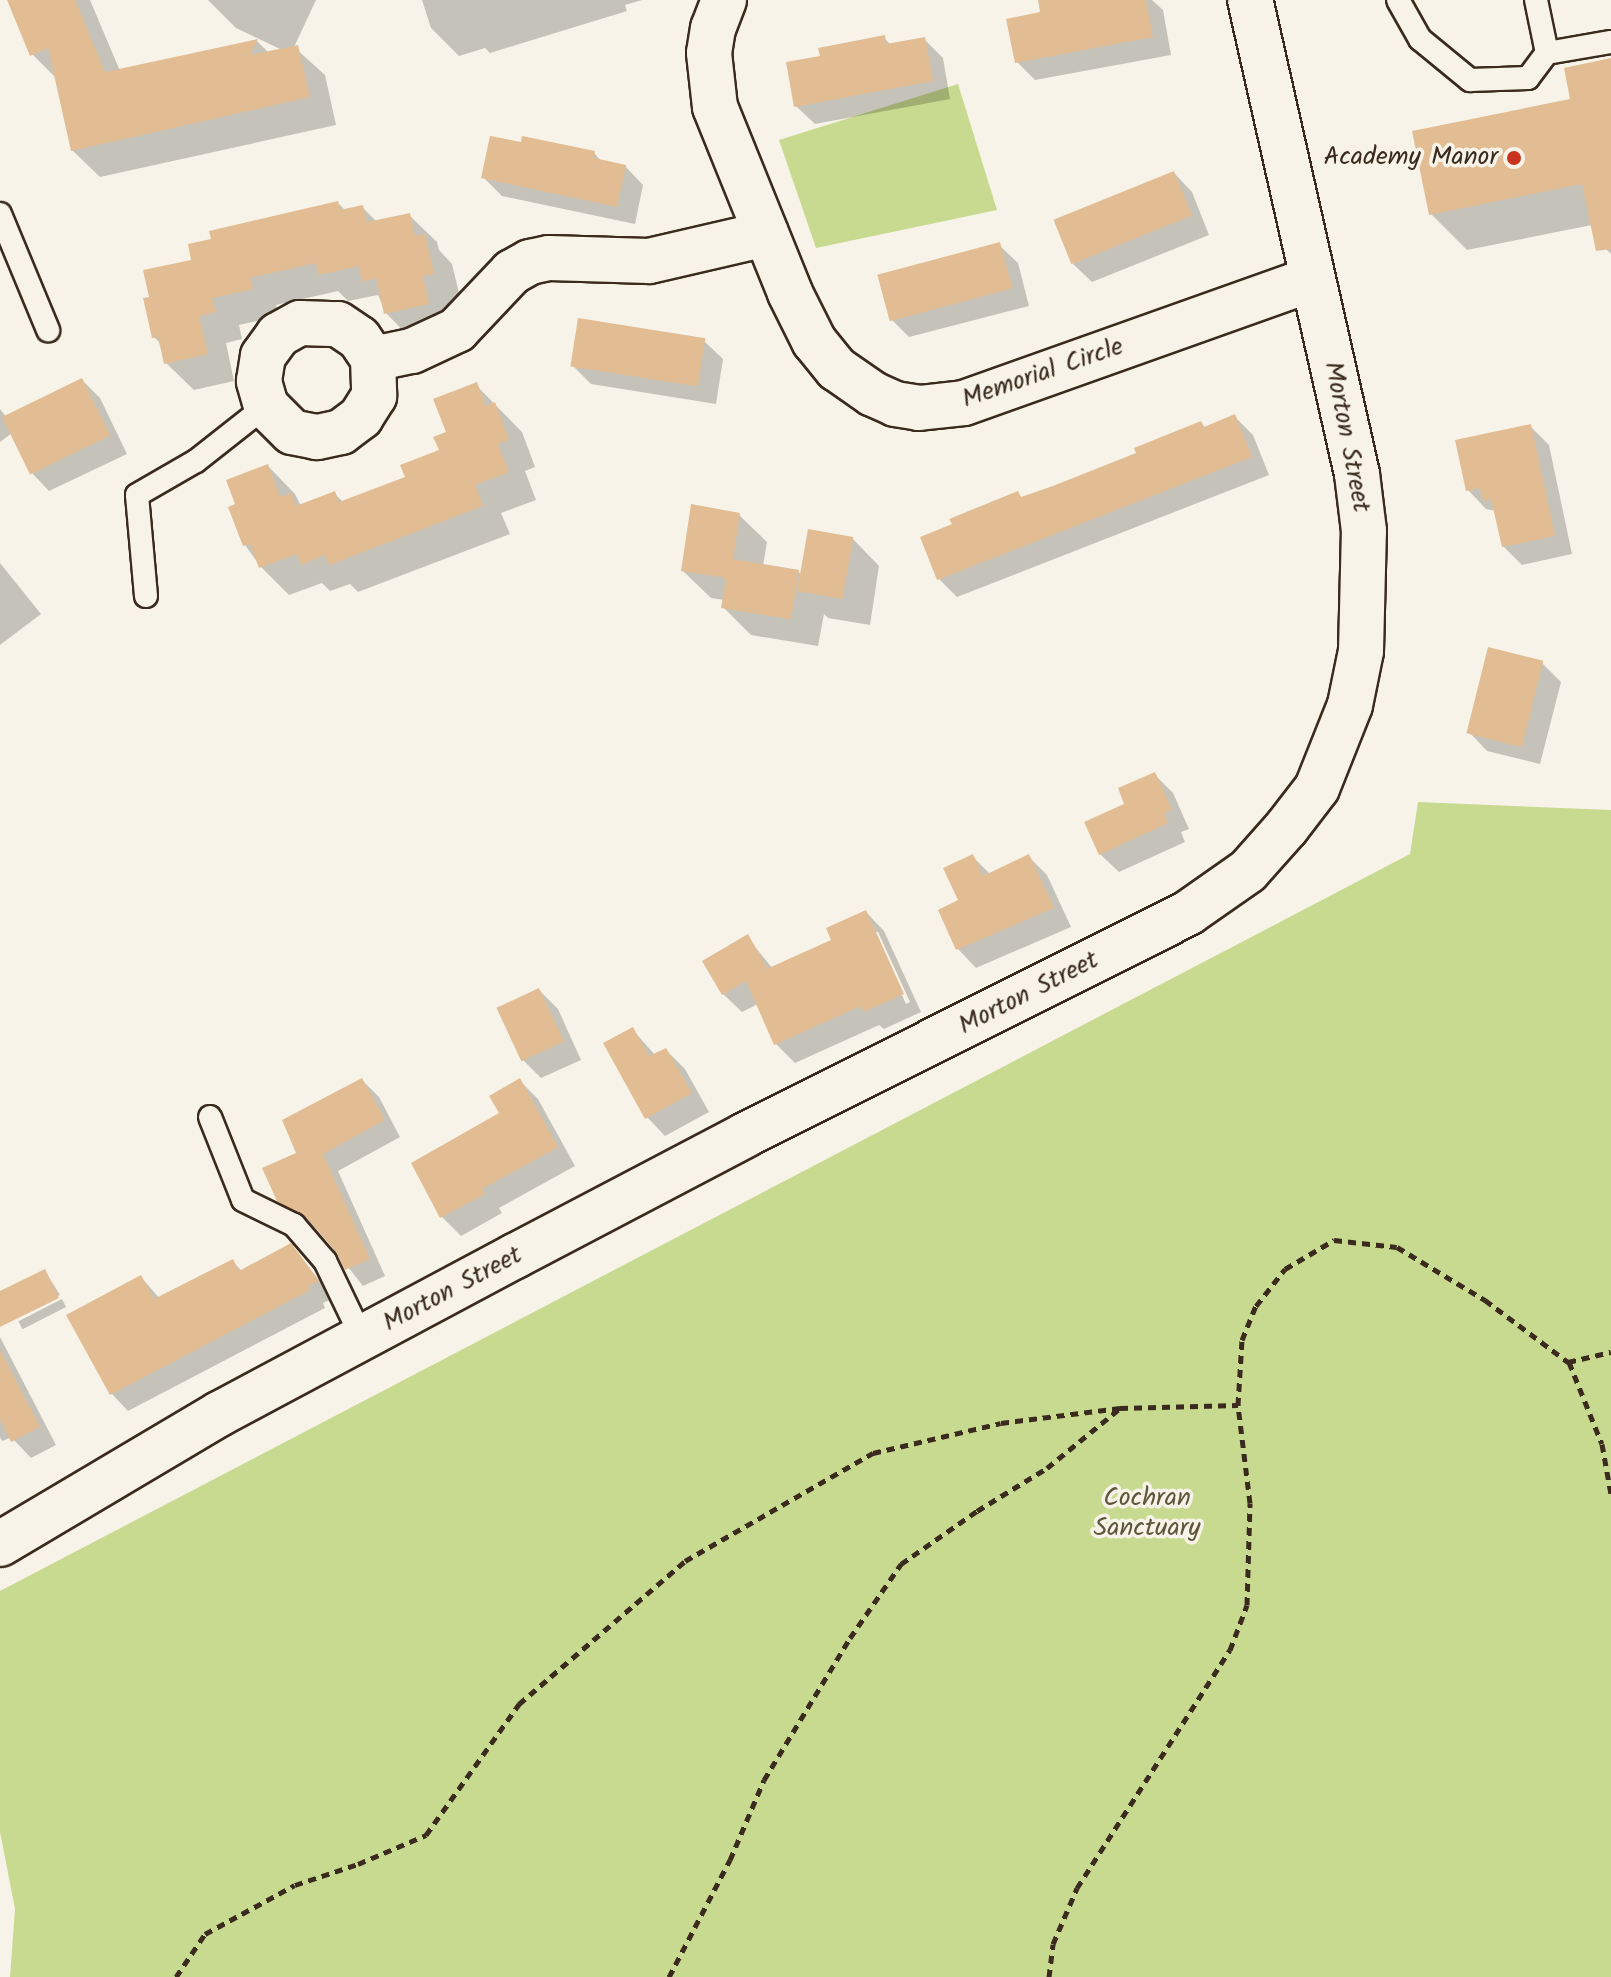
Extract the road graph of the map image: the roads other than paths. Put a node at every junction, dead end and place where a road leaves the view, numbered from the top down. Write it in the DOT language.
graph roads {
  1 [pos="724,0"];
  2 [pos="1250,0"];
  3 [pos="1398,0"];
  4 [pos="1536,0"];
  5 [pos="1611,42"];
  6 [pos="1547,53"];
  7 [pos="0,214"];
  8 [pos="766,234"];
  9 [pos="1313,279"];
  10 [pos="48,330"];
  11 [pos="373,359"];
  12 [pos="266,406"];
  13 [pos="146,596"];
  14 [pos="210,1117"];
  15 [pos="362,1338"];
  16 [pos="0,1544"];
  1 -- 8 [label="street, Memorial Circle"];
  2 -- 9 [label="street, Morton Street"];
  3 -- 6 [label="lane"];
  4 -- 6 [label="lane"];
  5 -- 6 [label="lane"];
  7 -- 10 [label="lane"];
  8 -- 9 [label="street, Memorial Circle"];
  8 -- 11 [label="street"];
  9 -- 15 [label="street, Morton Street"];
  11 -- 12 [label="street"];
  11 -- 12 [label="street"];
  12 -- 13 [label="lane"];
  14 -- 15 [label="lane"];
  15 -- 16 [label="street, Morton Street"];
}
